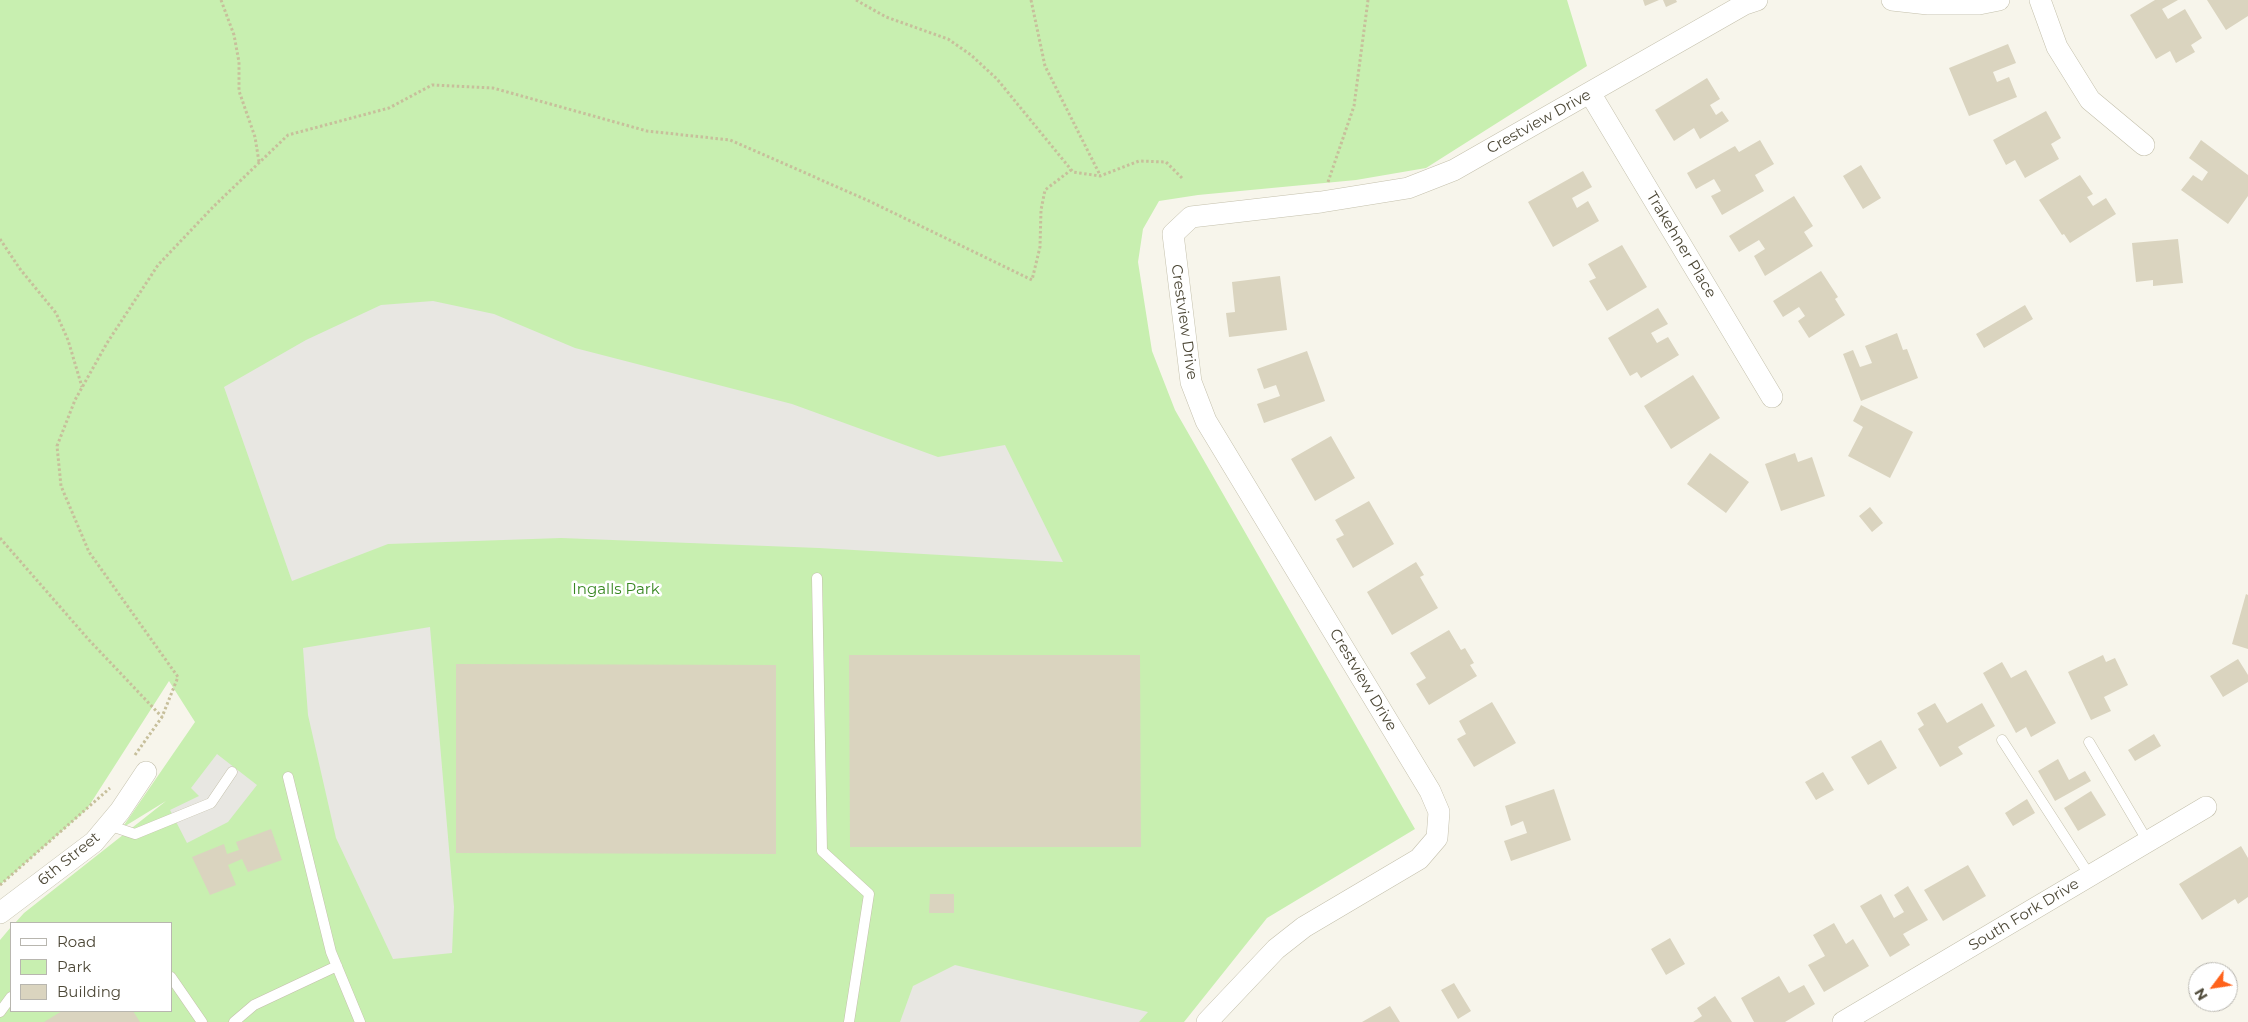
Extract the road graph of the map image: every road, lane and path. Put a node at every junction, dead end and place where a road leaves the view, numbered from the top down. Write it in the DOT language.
graph roads {
  1 [pos="220,0"];
  2 [pos="856,0"];
  3 [pos="1031,0"];
  4 [pos="1368,0"];
  5 [pos="1892,0"];
  6 [pos="1999,0"];
  7 [pos="2040,0"];
  8 [pos="1748,1"];
  9 [pos="1590,93"];
  10 [pos="2144,145"];
  11 [pos="260,163"];
  12 [pos="1071,170"];
  13 [pos="1100,176"];
  14 [pos="1183,179"];
  15 [pos="1321,202"];
  16 [pos="0,239"];
  17 [pos="82,387"];
  18 [pos="1772,397"];
  19 [pos="0,538"];
  20 [pos="816,578"];
  21 [pos="162,717"];
  22 [pos="2002,740"];
  23 [pos="2088,742"];
  24 [pos="138,767"];
  25 [pos="232,772"];
  26 [pos="288,777"];
  27 [pos="114,785"];
  28 [pos="2206,807"];
  29 [pos="108,825"];
  30 [pos="2148,842"];
  31 [pos="2090,876"];
  32 [pos="0,885"];
  33 [pos="0,913"];
  34 [pos="337,966"];
  35 [pos="172,977"];
  36 [pos="10,998"];
  37 [pos="0,1012"];
  38 [pos="202,1022"];
  39 [pos="234,1022"];
  40 [pos="360,1022"];
  41 [pos="849,1022"];
  42 [pos="1207,1022"];
  43 [pos="1843,1022"];
  1 -- 11 [label="path"];
  2 -- 12 [label="path"];
  3 -- 13 [label="path"];
  4 -- 15 [label="path"];
  5 -- 6 [label="street"];
  7 -- 10 [label="street"];
  8 -- 9 [label="street, Crestview Drive"];
  9 -- 15 [label="street, Crestview Drive"];
  9 -- 18 [label="street, Trakehner Place"];
  11 -- 12 [label="path"];
  11 -- 17 [label="path"];
  12 -- 13 [label="path"];
  13 -- 14 [label="path"];
  15 -- 42 [label="street, Crestview Drive"];
  16 -- 17 [label="path"];
  17 -- 21 [label="path"];
  19 -- 21 [label="path"];
  20 -- 41 [label="lane"];
  21 -- 24 [label="path"];
  22 -- 31 [label="lane"];
  23 -- 30 [label="lane"];
  24 -- 29 [label="street, 6th Street"];
  25 -- 29 [label="lane"];
  26 -- 34 [label="lane"];
  27 -- 32 [label="path"];
  28 -- 30 [label="street, South Fork Drive"];
  29 -- 33 [label="street, 6th Street"];
  30 -- 31 [label="street, South Fork Drive"];
  31 -- 43 [label="street, South Fork Drive"];
  34 -- 39 [label="lane"];
  34 -- 40 [label="lane"];
  35 -- 38 [label="lane"];
  36 -- 37 [label="lane"];
}
